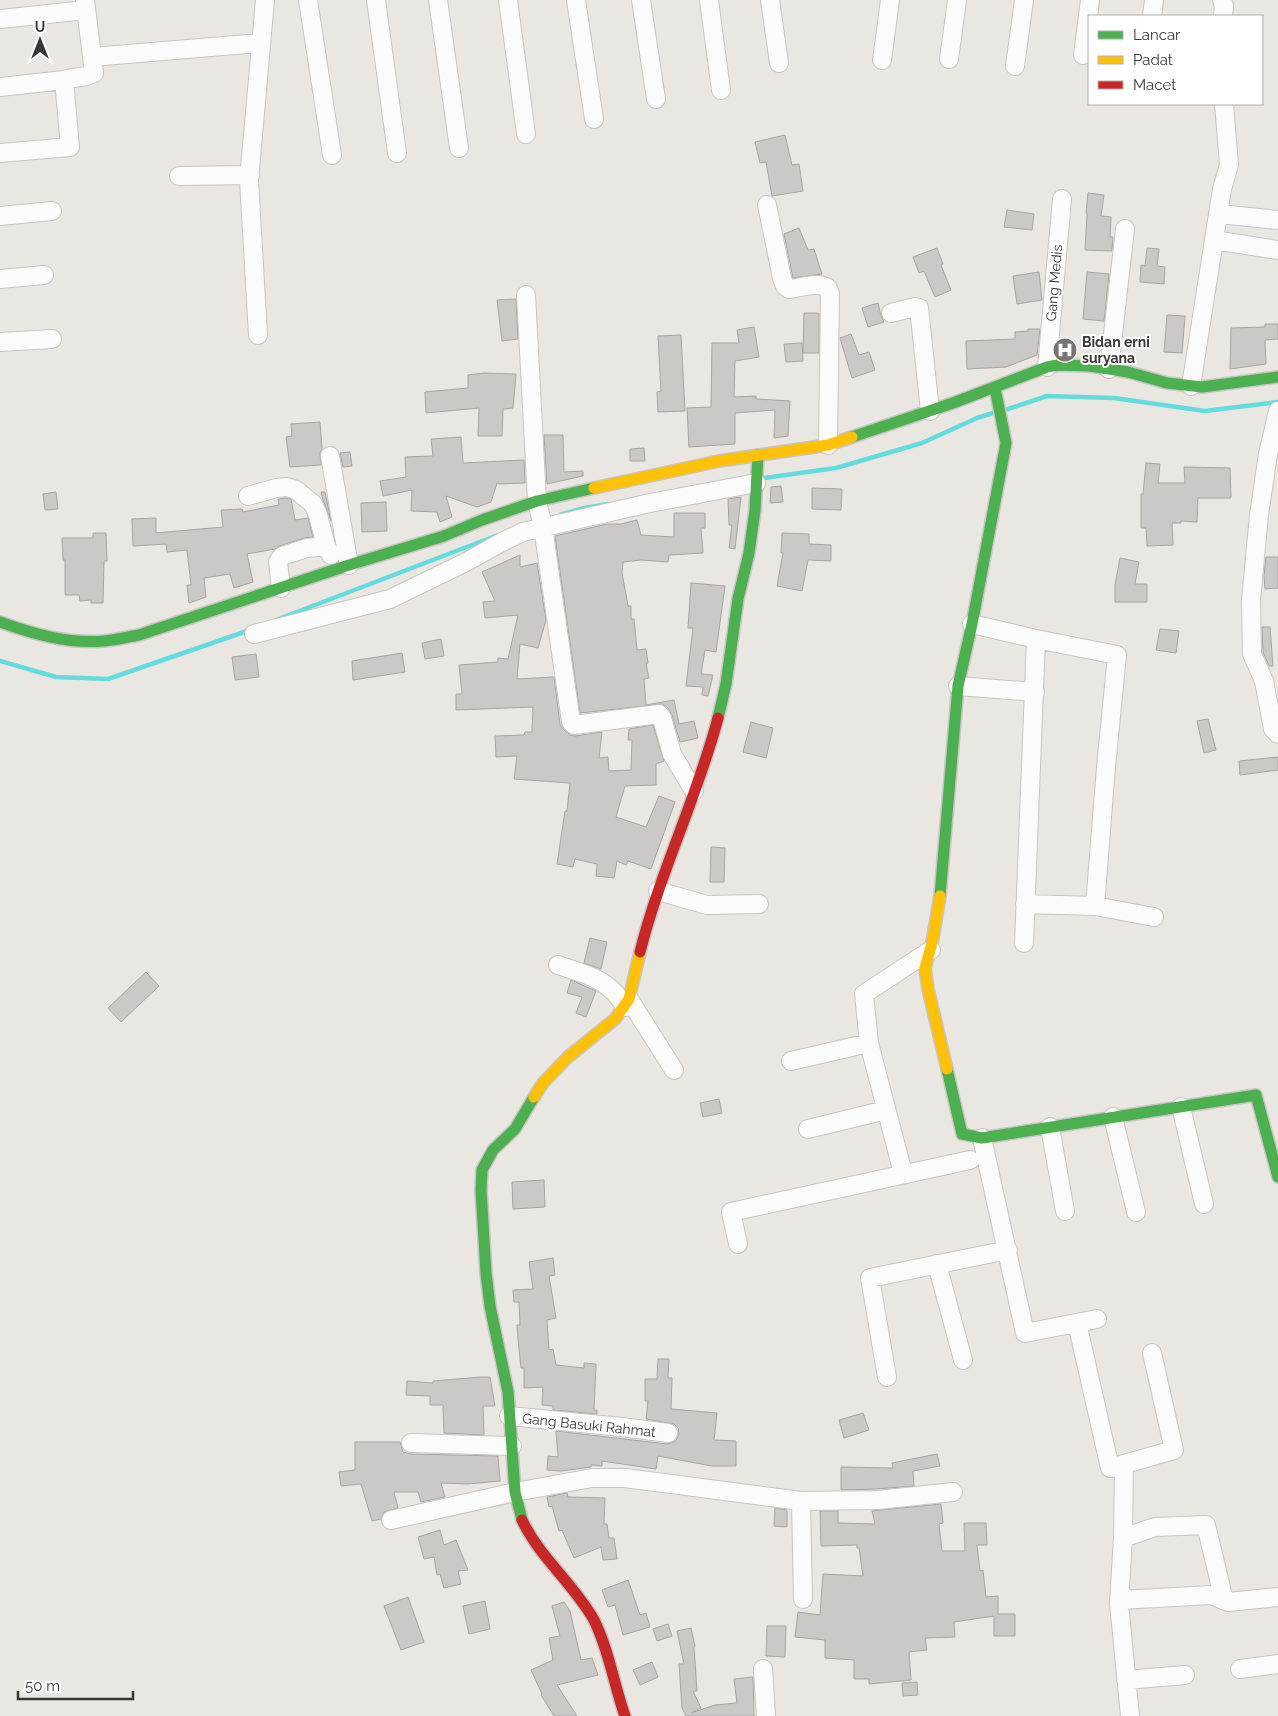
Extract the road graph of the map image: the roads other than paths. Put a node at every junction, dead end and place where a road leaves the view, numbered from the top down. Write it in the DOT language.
graph roads {
  1 [pos="265,0"];
  2 [pos="308,0"];
  3 [pos="376,0"];
  4 [pos="438,0"];
  5 [pos="508,0"];
  6 [pos="576,0"];
  7 [pos="641,0"];
  8 [pos="709,0"];
  9 [pos="770,0"];
  10 [pos="890,0"];
  11 [pos="957,0"];
  12 [pos="1024,0"];
  13 [pos="1090,0"];
  14 [pos="1154,0"];
  15 [pos="1222,0"];
  16 [pos="86,5"];
  17 [pos="1088,15"];
  18 [pos="1152,15"];
  19 [pos="1223,15"];
  20 [pos="1088,16"];
  21 [pos="0,19"];
  22 [pos="260,43"];
  23 [pos="1083,55"];
  24 [pos="92,57"];
  25 [pos="949,59"];
  26 [pos="882,60"];
  27 [pos="780,63"];
  28 [pos="1015,66"];
  29 [pos="64,80"];
  30 [pos="0,87"];
  31 [pos="721,90"];
  32 [pos="656,99"];
  33 [pos="1224,105"];
  34 [pos="594,119"];
  35 [pos="526,134"];
  36 [pos="459,148"];
  37 [pos="0,153"];
  38 [pos="397,153"];
  39 [pos="332,155"];
  40 [pos="250,175"];
  41 [pos="179,176"];
  42 [pos="1062,199"];
  43 [pos="767,205"];
  44 [pos="52,211"];
  45 [pos="1219,214"];
  46 [pos="0,216"];
  47 [pos="1278,220"];
  48 [pos="1125,229"];
  49 [pos="1214,240"];
  50 [pos="1278,250"];
  51 [pos="44,275"];
  52 [pos="0,279"];
  53 [pos="526,295"];
  54 [pos="891,313"];
  55 [pos="258,335"];
  56 [pos="52,339"];
  57 [pos="0,342"];
  58 [pos="1047,367"];
  59 [pos="1108,368"];
  60 [pos="1278,377"];
  61 [pos="1191,386"];
  62 [pos="995,388"];
  63 [pos="930,411"];
  64 [pos="1278,412"];
  65 [pos="828,445"];
  66 [pos="330,456"];
  67 [pos="758,460"];
  68 [pos="756,482"];
  69 [pos="248,496"];
  70 [pos="541,516"];
  71 [pos="326,546"];
  72 [pos="342,567"];
  73 [pos="282,588"];
  74 [pos="0,622"];
  75 [pos="972,624"];
  76 [pos="254,634"];
  77 [pos="1036,639"];
  78 [pos="958,686"];
  79 [pos="1034,692"];
  80 [pos="1278,734"];
  81 [pos="694,791"];
  82 [pos="658,891"];
  83 [pos="759,904"];
  84 [pos="1026,904"];
  85 [pos="1095,906"];
  86 [pos="1154,916"];
  87 [pos="1024,943"];
  88 [pos="930,950"];
  89 [pos="558,965"];
  90 [pos="627,1003"];
  91 [pos="869,1042"];
  92 [pos="790,1061"];
  93 [pos="674,1070"];
  94 [pos="1181,1107"];
  95 [pos="886,1110"];
  96 [pos="1113,1117"];
  97 [pos="1050,1127"];
  98 [pos="808,1129"];
  99 [pos="982,1138"];
  100 [pos="970,1160"];
  101 [pos="903,1173"];
  102 [pos="1278,1177"];
  103 [pos="1204,1204"];
  104 [pos="1065,1211"];
  105 [pos="1136,1212"];
  106 [pos="738,1244"];
  107 [pos="1008,1250"];
  108 [pos="937,1264"];
  109 [pos="1097,1319"];
  110 [pos="1077,1323"];
  111 [pos="1152,1353"];
  112 [pos="963,1360"];
  113 [pos="888,1377"];
  114 [pos="509,1416"];
  115 [pos="668,1433"];
  116 [pos="411,1443"];
  117 [pos="512,1446"];
  118 [pos="1124,1464"];
  119 [pos="515,1492"];
  120 [pos="953,1492"];
  121 [pos="801,1502"];
  122 [pos="392,1520"];
  123 [pos="1123,1538"];
  124 [pos="1278,1596"];
  125 [pos="803,1599"];
  126 [pos="1120,1600"];
  127 [pos="1224,1600"];
  128 [pos="1278,1664"];
  129 [pos="763,1669"];
  130 [pos="1240,1669"];
  131 [pos="1185,1675"];
  132 [pos="1126,1680"];
  133 [pos="625,1716"];
  134 [pos="766,1716"];
  135 [pos="1130,1716"];
  1 -- 22 [label="street"];
  2 -- 39 [label="street"];
  3 -- 38 [label="street"];
  4 -- 36 [label="street"];
  5 -- 35 [label="street"];
  6 -- 34 [label="street"];
  7 -- 32 [label="street"];
  8 -- 31 [label="street"];
  9 -- 27 [label="street"];
  10 -- 26 [label="street"];
  11 -- 25 [label="street"];
  12 -- 28 [label="street"];
  13 -- 17 [label="street"];
  14 -- 18 [label="street"];
  15 -- 19 [label="street"];
  16 -- 21 [label="street"];
  16 -- 24 [label="street"];
  20 -- 23 [label="street"];
  22 -- 24 [label="street"];
  22 -- 40 [label="street"];
  24 -- 29 [label="street"];
  29 -- 30 [label="street"];
  29 -- 37 [label="street"];
  33 -- 45 [label="street"];
  40 -- 41 [label="street"];
  40 -- 55 [label="street"];
  42 -- 58 [label="street, Gang Medis"];
  43 -- 65 [label="street"];
  44 -- 46 [label="street"];
  45 -- 47 [label="street"];
  45 -- 49 [label="street"];
  48 -- 59 [label="street"];
  49 -- 50 [label="street"];
  49 -- 61 [label="street"];
  51 -- 52 [label="street"];
  53 -- 70 [label="street"];
  54 -- 63 [label="street"];
  56 -- 57 [label="street"];
  58 -- 59 [label="street"];
  58 -- 62 [label="street"];
  59 -- 61 [label="street"];
  60 -- 61 [label="street"];
  62 -- 63 [label="street"];
  62 -- 75 [label="street"];
  63 -- 65 [label="street"];
  64 -- 80 [label="street"];
  65 -- 67 [label="street"];
  66 -- 72 [label="street"];
  67 -- 68 [label="street"];
  67 -- 70 [label="street"];
  68 -- 70 [label="street"];
  68 -- 81 [label="street"];
  69 -- 71 [label="street"];
  70 -- 72 [label="street"];
  70 -- 76 [label="street"];
  70 -- 81 [label="street"];
  71 -- 72 [label="street"];
  71 -- 73 [label="street"];
  72 -- 73 [label="street"];
  73 -- 74 [label="street"];
  75 -- 77 [label="street"];
  75 -- 78 [label="street"];
  77 -- 79 [label="street"];
  77 -- 85 [label="street"];
  78 -- 79 [label="street"];
  78 -- 88 [label="street"];
  79 -- 84 [label="street"];
  81 -- 82 [label="street"];
  82 -- 83 [label="street"];
  82 -- 90 [label="street"];
  84 -- 85 [label="street"];
  84 -- 87 [label="street"];
  85 -- 86 [label="street"];
  88 -- 91 [label="street"];
  88 -- 99 [label="street"];
  89 -- 90 [label="street"];
  90 -- 93 [label="street"];
  90 -- 114 [label="street"];
  91 -- 92 [label="street"];
  91 -- 95 [label="street"];
  94 -- 96 [label="street"];
  94 -- 102 [label="street"];
  94 -- 103 [label="street"];
  95 -- 98 [label="street"];
  95 -- 101 [label="street"];
  96 -- 97 [label="street"];
  96 -- 105 [label="street"];
  97 -- 99 [label="street"];
  97 -- 104 [label="street"];
  99 -- 107 [label="street"];
  100 -- 101 [label="street"];
  101 -- 106 [label="street"];
  107 -- 108 [label="street"];
  107 -- 110 [label="street"];
  108 -- 112 [label="street"];
  108 -- 113 [label="street"];
  109 -- 110 [label="street"];
  110 -- 118 [label="street"];
  111 -- 118 [label="street"];
  114 -- 115 [label="street, Gang Basuki Rahmat"];
  114 -- 117 [label="street"];
  116 -- 117 [label="street"];
  117 -- 119 [label="street"];
  118 -- 123 [label="street"];
  119 -- 121 [label="street"];
  119 -- 122 [label="street"];
  119 -- 133 [label="street"];
  120 -- 121 [label="street"];
  121 -- 125 [label="street"];
  123 -- 126 [label="street"];
  123 -- 127 [label="street"];
  124 -- 127 [label="street"];
  126 -- 127 [label="street"];
  126 -- 132 [label="street"];
  128 -- 130 [label="street"];
  129 -- 134 [label="street"];
  131 -- 132 [label="street"];
  132 -- 135 [label="street"];
}
